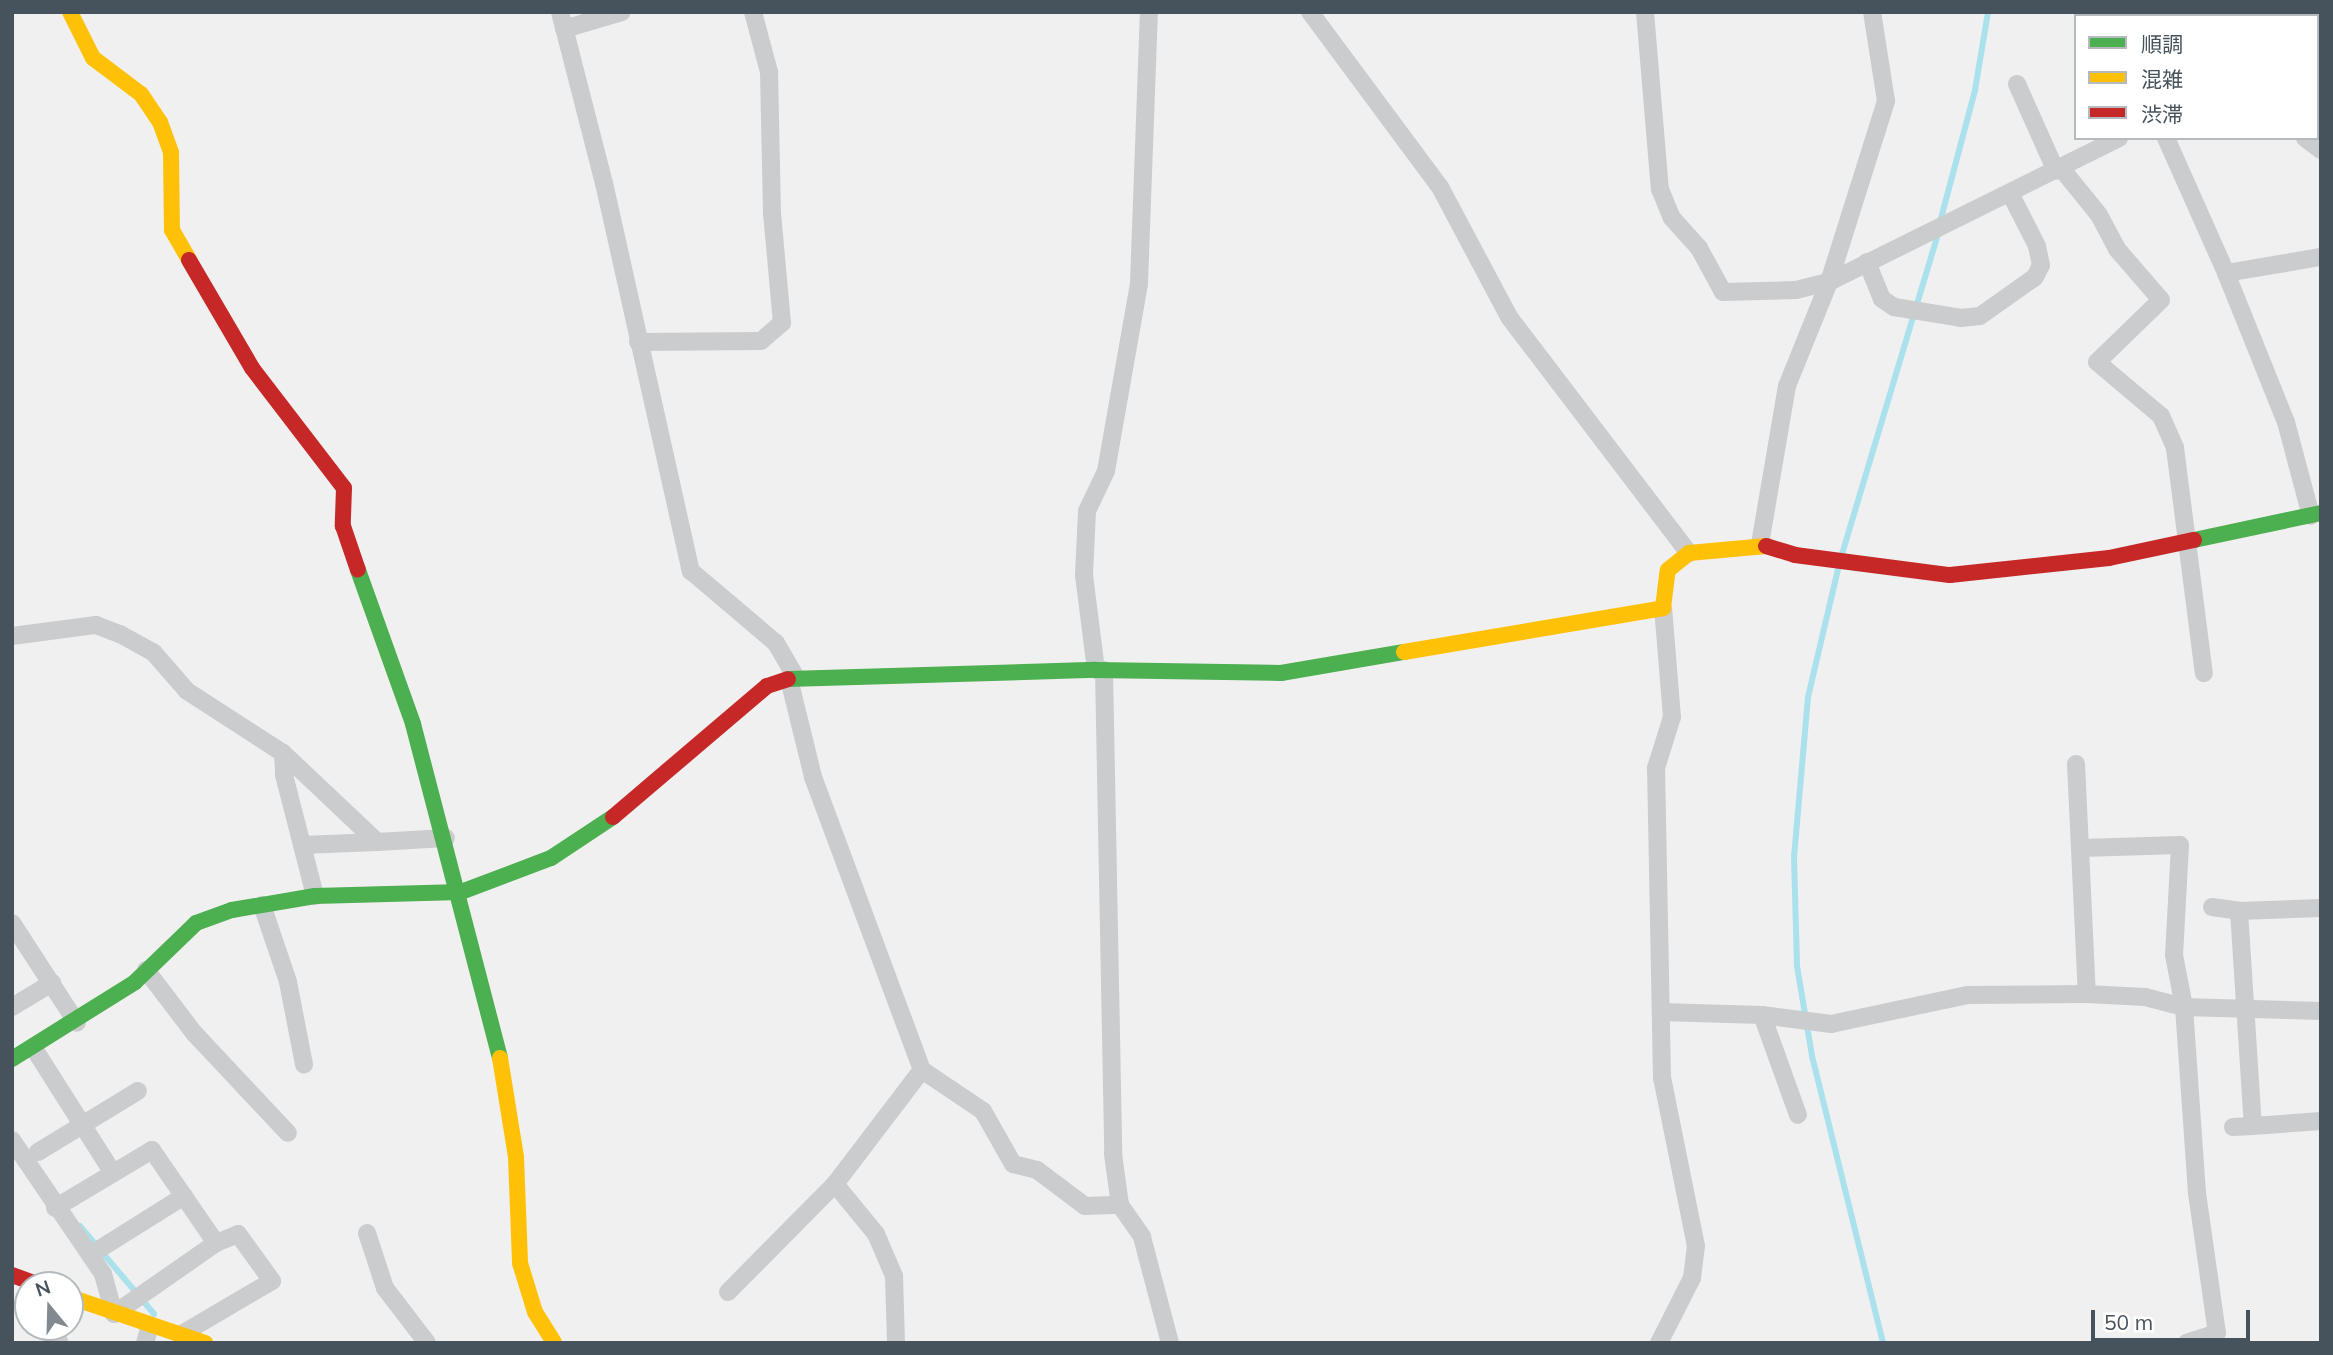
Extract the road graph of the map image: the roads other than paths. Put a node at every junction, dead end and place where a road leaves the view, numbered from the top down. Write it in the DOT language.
graph roads {
  1 [pos="70,12"];
  2 [pos="622,12"];
  3 [pos="753,12"];
  4 [pos="1149,12"];
  5 [pos="1310,12"];
  6 [pos="1645,12"];
  7 [pos="1872,12"];
  8 [pos="562,21"];
  9 [pos="2017,84"];
  10 [pos="2115,140"];
  11 [pos="2167,140"];
  12 [pos="2059,170"];
  13 [pos="2011,195"];
  14 [pos="2321,257"];
  15 [pos="1867,262"];
  16 [pos="2226,274"];
  17 [pos="1829,282"];
  18 [pos="638,342"];
  19 [pos="2316,514"];
  20 [pos="2185,542"];
  21 [pos="1760,544"];
  22 [pos="1689,552"];
  23 [pos="1663,608"];
  24 [pos="12,636"];
  25 [pos="1100,670"];
  26 [pos="2204,673"];
  27 [pos="793,678"];
  28 [pos="283,752"];
  29 [pos="2076,764"];
  30 [pos="446,838"];
  31 [pos="377,842"];
  32 [pos="302,845"];
  33 [pos="2081,848"];
  34 [pos="461,892"];
  35 [pos="315,895"];
  36 [pos="262,905"];
  37 [pos="2212,907"];
  38 [pos="2321,908"];
  39 [pos="2239,911"];
  40 [pos="12,923"];
  41 [pos="146,970"];
  42 [pos="51,983"];
  43 [pos="2087,994"];
  44 [pos="12,1007"];
  45 [pos="2184,1007"];
  46 [pos="2245,1009"];
  47 [pos="2321,1011"];
  48 [pos="1661,1012"];
  49 [pos="1762,1015"];
  50 [pos="77,1023"];
  51 [pos="33,1047"];
  52 [pos="12,1059"];
  53 [pos="304,1064"];
  54 [pos="922,1070"];
  55 [pos="138,1091"];
  56 [pos="1798,1115"];
  57 [pos="2321,1121"];
  58 [pos="83,1125"];
  59 [pos="2253,1126"];
  60 [pos="2233,1127"];
  61 [pos="288,1133"];
  62 [pos="12,1140"];
  63 [pos="38,1152"];
  64 [pos="113,1173"];
  65 [pos="835,1184"];
  66 [pos="184,1196"];
  67 [pos="1120,1205"];
  68 [pos="55,1208"];
  69 [pos="367,1233"];
  70 [pos="216,1244"];
  71 [pos="90,1255"];
  72 [pos="728,1292"];
  73 [pos="84,1302"];
  74 [pos="114,1314"];
  75 [pos="148,1334"];
  76 [pos="180,1335"];
  77 [pos="205,1343"];
  78 [pos="427,1343"];
  79 [pos="554,1343"];
  80 [pos="896,1343"];
  81 [pos="1170,1343"];
  82 [pos="1659,1343"];
  83 [pos="2187,1343"];
  1 -- 30 [label="street"];
  2 -- 8 [label="street"];
  3 -- 18 [label="street"];
  4 -- 25 [label="street"];
  5 -- 22 [label="street"];
  6 -- 17 [label="street"];
  7 -- 17 [label="street"];
  8 -- 18 [label="street"];
  9 -- 12 [label="street"];
  10 -- 12 [label="street"];
  11 -- 16 [label="street"];
  12 -- 13 [label="street"];
  12 -- 20 [label="street"];
  13 -- 15 [label="street"];
  13 -- 15 [label="street"];
  14 -- 16 [label="street"];
  15 -- 17 [label="street"];
  16 -- 19 [label="street"];
  17 -- 21 [label="street"];
  18 -- 27 [label="street"];
  19 -- 20 [label="street"];
  20 -- 21 [label="street"];
  20 -- 26 [label="street"];
  21 -- 22 [label="street"];
  22 -- 23 [label="street"];
  23 -- 25 [label="street"];
  23 -- 48 [label="street"];
  24 -- 28 [label="street"];
  25 -- 27 [label="street"];
  25 -- 67 [label="street"];
  27 -- 34 [label="street"];
  27 -- 54 [label="street"];
  28 -- 31 [label="street"];
  28 -- 32 [label="street"];
  29 -- 33 [label="street"];
  30 -- 31 [label="street"];
  30 -- 34 [label="street"];
  31 -- 32 [label="street"];
  32 -- 35 [label="street"];
  33 -- 43 [label="street"];
  33 -- 45 [label="street"];
  34 -- 35 [label="street"];
  34 -- 79 [label="street"];
  35 -- 36 [label="street"];
  36 -- 41 [label="street"];
  36 -- 53 [label="street"];
  37 -- 39 [label="street"];
  38 -- 39 [label="street"];
  39 -- 46 [label="street"];
  40 -- 42 [label="street"];
  41 -- 50 [label="street"];
  41 -- 61 [label="street"];
  42 -- 44 [label="street"];
  42 -- 50 [label="street"];
  43 -- 45 [label="street"];
  43 -- 49 [label="street"];
  45 -- 46 [label="street"];
  45 -- 83 [label="street"];
  46 -- 47 [label="street"];
  46 -- 59 [label="street"];
  48 -- 49 [label="street"];
  48 -- 82 [label="street"];
  49 -- 56 [label="street"];
  50 -- 51 [label="street"];
  51 -- 52 [label="street"];
  51 -- 58 [label="street"];
  54 -- 65 [label="street"];
  54 -- 67 [label="street"];
  55 -- 58 [label="street"];
  57 -- 59 [label="street"];
  58 -- 63 [label="street"];
  58 -- 64 [label="street"];
  59 -- 60 [label="street"];
  62 -- 68 [label="street"];
  64 -- 66 [label="street"];
  64 -- 68 [label="street"];
  65 -- 72 [label="street"];
  65 -- 80 [label="street"];
  66 -- 70 [label="street"];
  66 -- 71 [label="street"];
  67 -- 81 [label="street"];
  68 -- 71 [label="street"];
  69 -- 78 [label="street"];
  70 -- 74 [label="street"];
  70 -- 76 [label="street"];
  71 -- 74 [label="street"];
  73 -- 74 [label="street"];
  74 -- 75 [label="street"];
  75 -- 76 [label="street"];
  76 -- 77 [label="street"];
}
